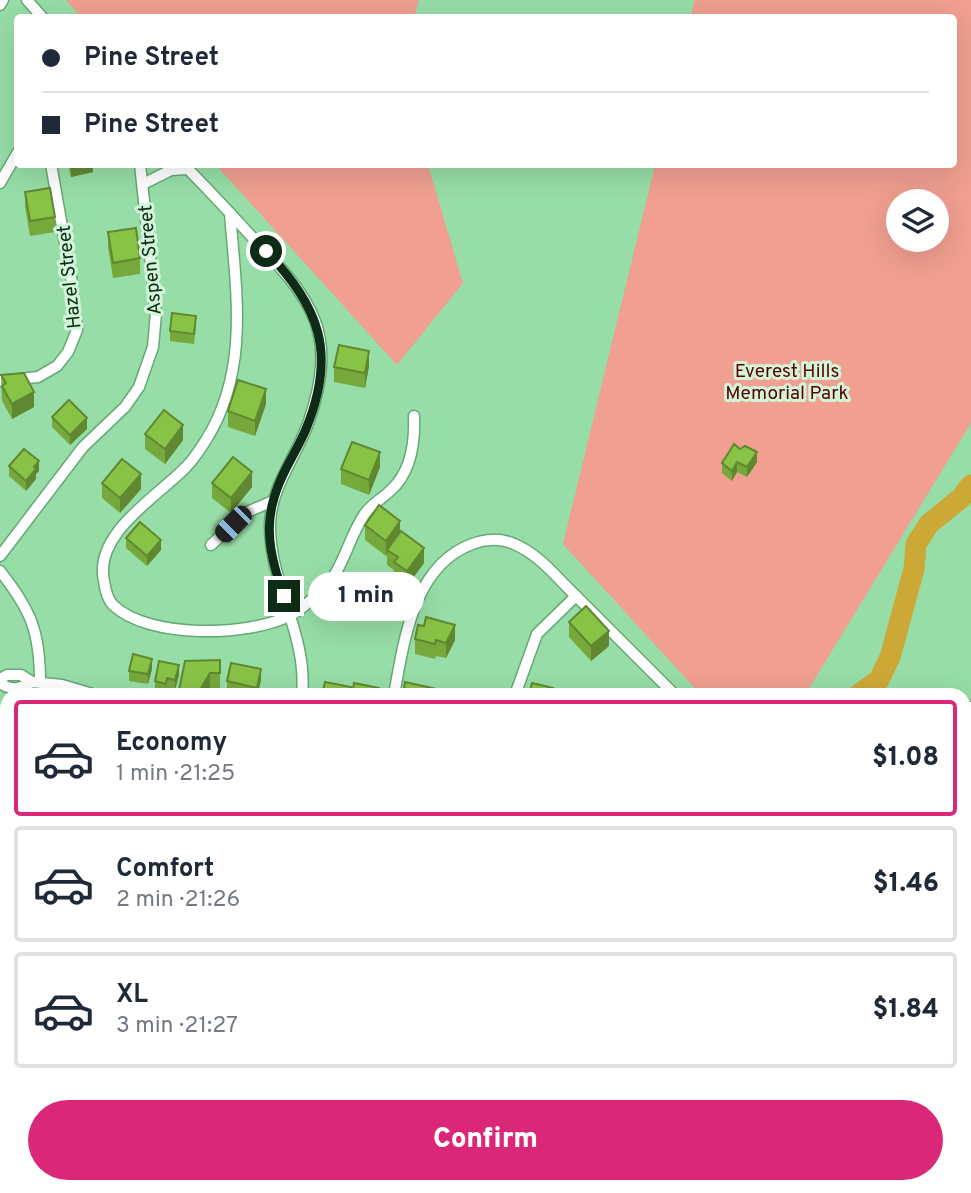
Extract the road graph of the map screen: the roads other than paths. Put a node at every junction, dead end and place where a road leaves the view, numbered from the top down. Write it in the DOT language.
graph roads {
  1 [pos="3,0"];
  2 [pos="27,0"];
  3 [pos="0,5"];
  4 [pos="39,14"];
  5 [pos="14,159"];
  6 [pos="52,168"];
  7 [pos="141,168"];
  8 [pos="180,168"];
  9 [pos="186,168"];
  10 [pos="0,183"];
  11 [pos="143,184"];
  12 [pos="230,213"];
  13 [pos="0,381"];
  14 [pos="414,416"];
  15 [pos="273,501"];
  16 [pos="211,545"];
  17 [pos="0,556"];
  18 [pos="0,571"];
  19 [pos="576,596"];
  20 [pos="290,615"];
  21 [pos="0,681"];
  22 [pos="36,682"];
  23 [pos="24,688"];
  24 [pos="64,688"];
  25 [pos="302,688"];
  26 [pos="395,688"];
  27 [pos="518,688"];
  28 [pos="668,688"];
  1 -- 3 [label="street"];
  2 -- 4 [label="street"];
  5 -- 10 [label="street"];
  6 -- 13 [label="street, Hazel Street"];
  7 -- 11 [label="street, Aspen Street"];
  8 -- 11 [label="street"];
  9 -- 12 [label="street"];
  11 -- 17 [label="street, Aspen Street"];
  12 -- 15 [label="street"];
  12 -- 20 [label="street"];
  14 -- 20 [label="street"];
  15 -- 16 [label="street"];
  15 -- 20 [label="street"];
  18 -- 22 [label="street"];
  19 -- 26 [label="street"];
  19 -- 27 [label="street"];
  19 -- 28 [label="street"];
  20 -- 25 [label="street"];
  21 -- 22 [label="street"];
  22 -- 23 [label="street"];
  22 -- 24 [label="street"];
}
